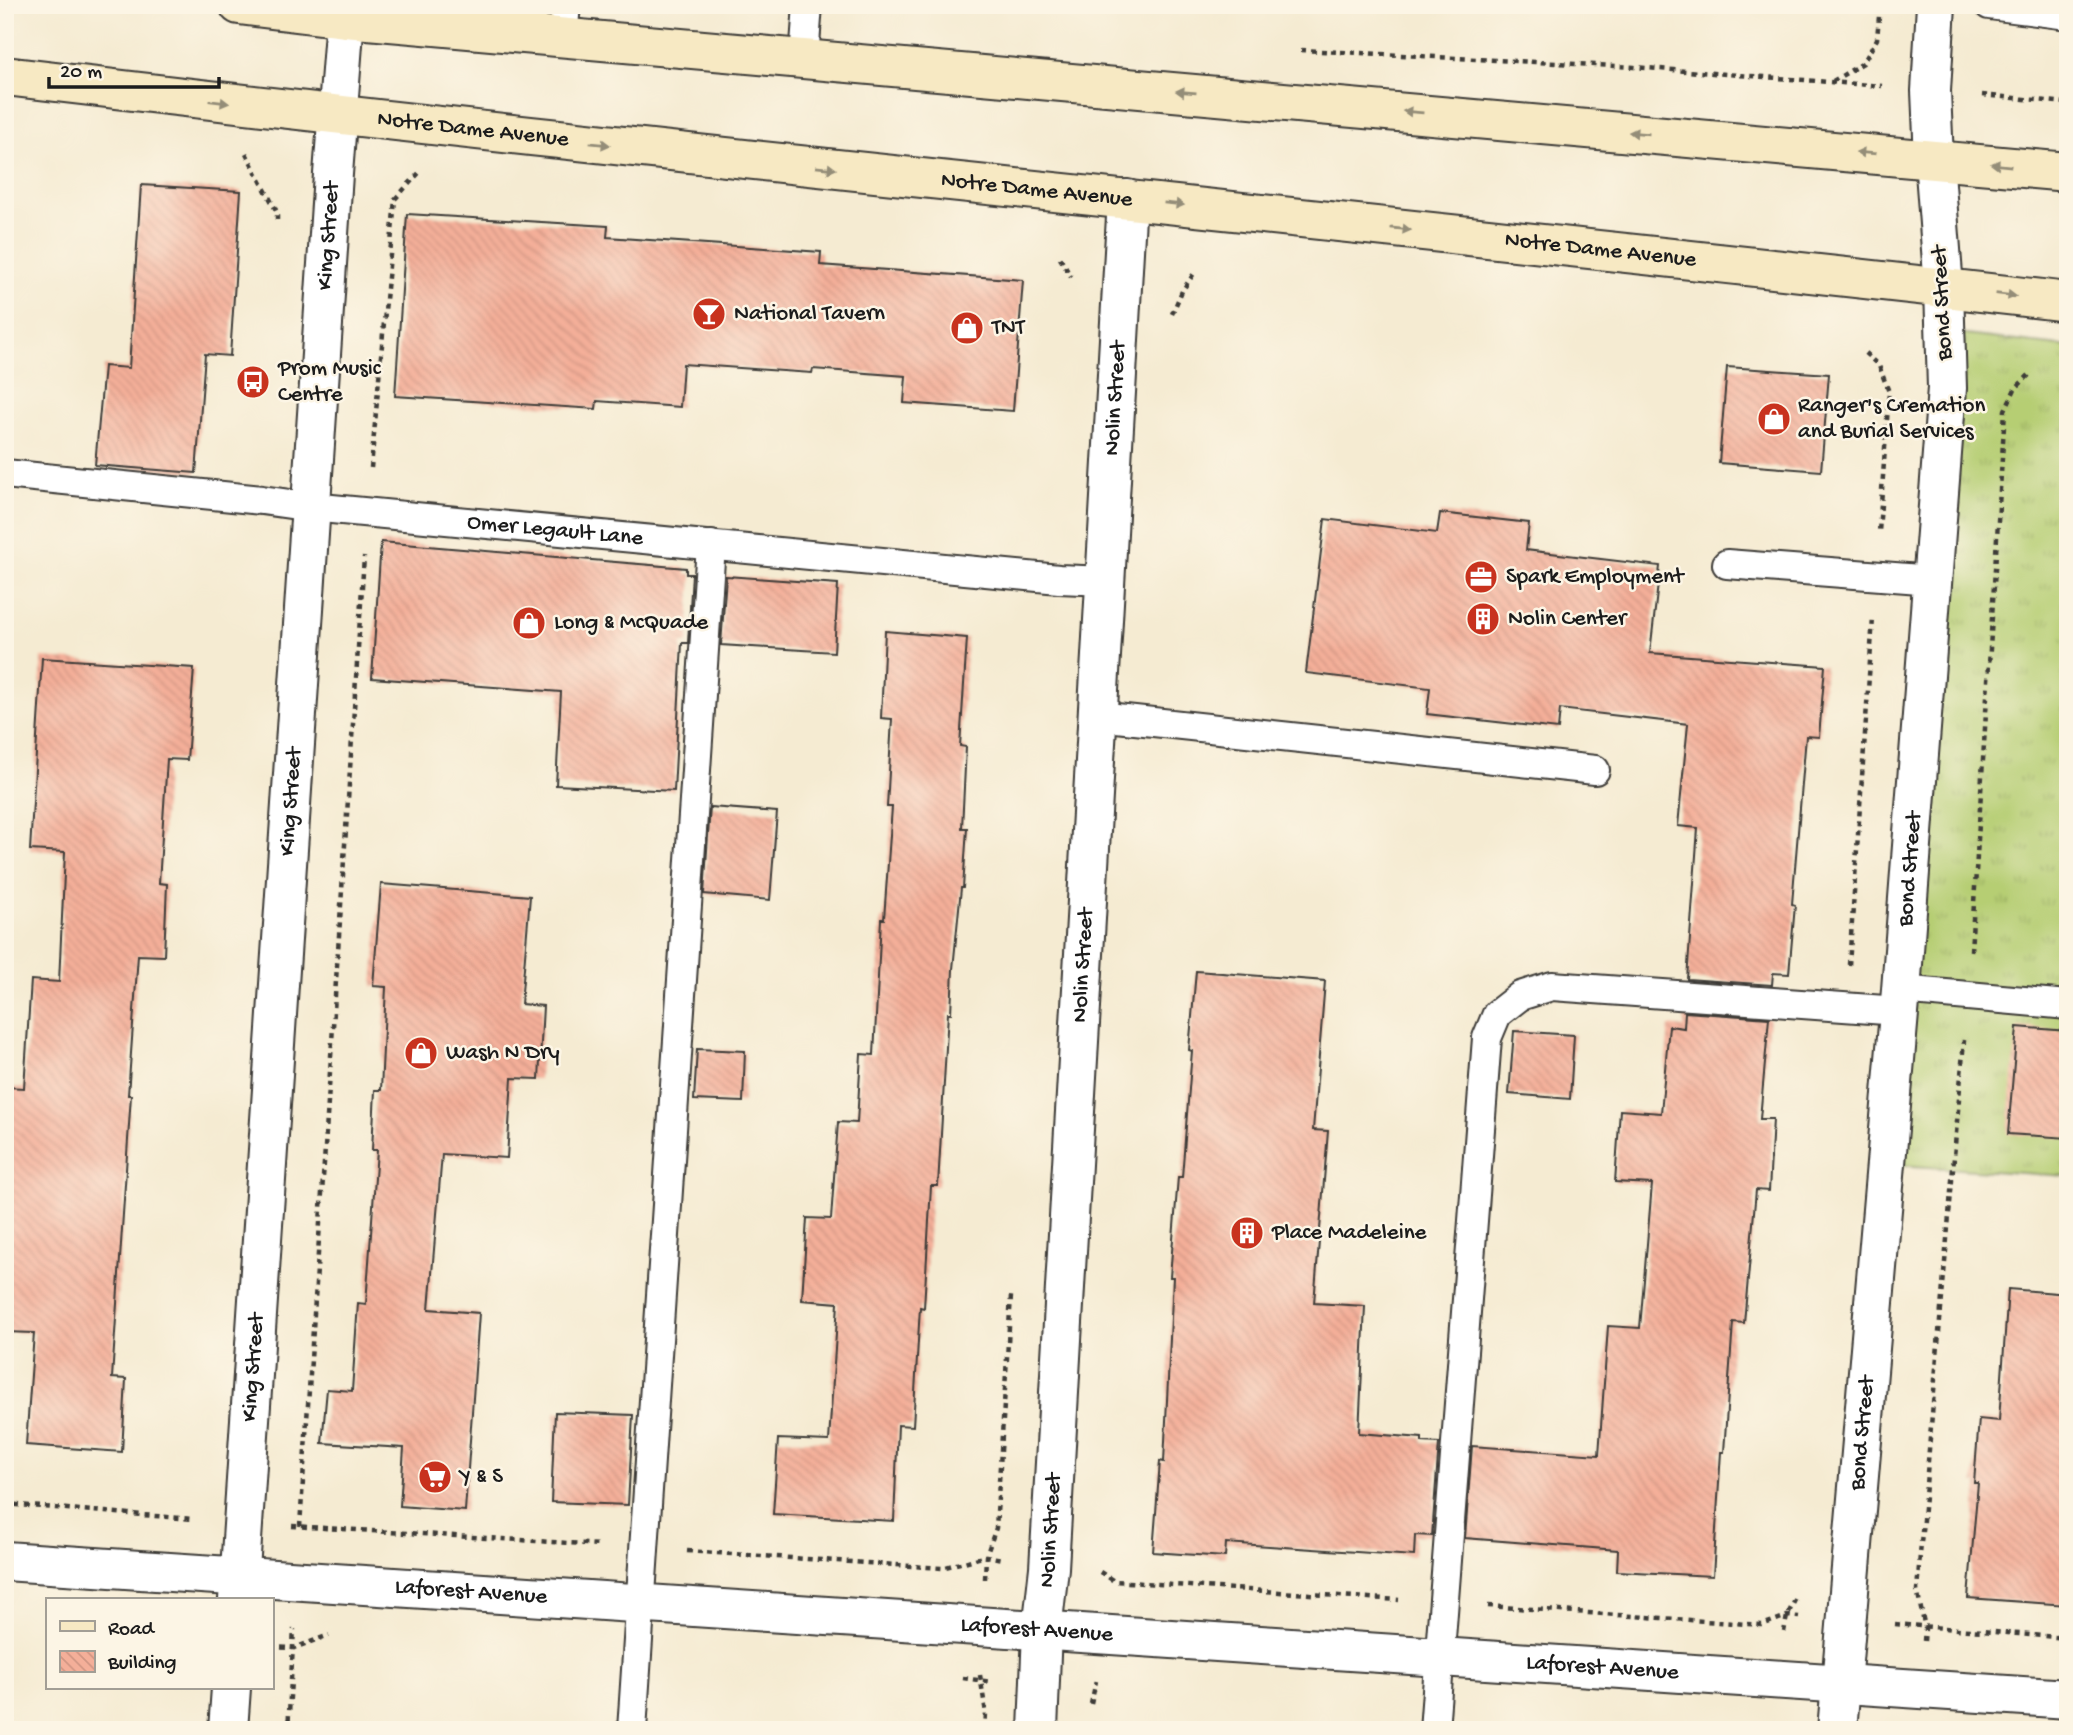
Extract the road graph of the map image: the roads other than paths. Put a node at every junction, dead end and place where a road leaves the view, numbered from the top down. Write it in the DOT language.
graph roads {
  1 [pos="239,5"];
  2 [pos="808,5"];
  3 [pos="1936,5"];
  4 [pos="1989,5"];
  5 [pos="346,11"];
  6 [pos="2068,15"];
  7 [pos="564,21"];
  8 [pos="804,58"];
  9 [pos="5,76"];
  10 [pos="337,116"];
  11 [pos="1934,159"];
  12 [pos="2068,172"];
  13 [pos="1127,199"];
  14 [pos="1944,288"];
  15 [pos="2068,302"];
  16 [pos="5,474"];
  17 [pos="311,507"];
  18 [pos="711,545"];
  19 [pos="1727,564"];
  20 [pos="1933,580"];
  21 [pos="1106,581"];
  22 [pos="1098,716"];
  23 [pos="1595,770"];
  24 [pos="1900,1000"];
  25 [pos="2068,1005"];
  26 [pos="5,1561"];
  27 [pos="239,1588"];
  28 [pos="641,1604"];
  29 [pos="1042,1630"];
  30 [pos="1439,1657"];
  31 [pos="1842,1685"];
  32 [pos="231,1690"];
  33 [pos="2068,1699"];
  34 [pos="228,1730"];
  35 [pos="632,1730"];
  36 [pos="1038,1730"];
  37 [pos="1434,1730"];
  38 [pos="1838,1730"];
  1 -- 5 [label="main road"];
  2 -- 8 [label="lane"];
  3 -- 11 [label="street, Bond Street"];
  4 -- 6 [label="lane"];
  5 -- 7 [label="main road"];
  5 -- 10 [label="street, King Street"];
  7 -- 8 [label="main road"];
  11 -- 8 [label="main road, one-way"];
  9 -- 10 [label="main road, Notre Dame Avenue, one-way"];
  10 -- 13 [label="main road, Notre Dame Avenue, one-way"];
  10 -- 17 [label="street, King Street"];
  12 -- 11 [label="main road, one-way"];
  11 -- 14 [label="street, Bond Street"];
  13 -- 14 [label="main road, Notre Dame Avenue, one-way"];
  13 -- 21 [label="street, Nolin Street"];
  14 -- 15 [label="main road, Notre Dame Avenue, one-way"];
  14 -- 20 [label="street, Bond Street"];
  16 -- 17 [label="lane, Omer Legault Lane"];
  17 -- 18 [label="lane, Omer Legault Lane"];
  17 -- 27 [label="street, King Street"];
  18 -- 21 [label="lane, Omer Legault Lane"];
  18 -- 28 [label="lane"];
  19 -- 20 [label="lane"];
  20 -- 24 [label="street, Bond Street"];
  21 -- 22 [label="street, Nolin Street"];
  22 -- 23 [label="lane"];
  22 -- 29 [label="street, Nolin Street"];
  24 -- 25 [label="lane"];
  24 -- 30 [label="lane"];
  24 -- 31 [label="street, Bond Street"];
  26 -- 27 [label="street, Laforest Avenue"];
  27 -- 28 [label="street, Laforest Avenue"];
  28 -- 29 [label="street, Laforest Avenue"];
  28 -- 35 [label="lane"];
  29 -- 30 [label="street, Laforest Avenue"];
  29 -- 36 [label="street, Nolin Street"];
  30 -- 31 [label="street, Laforest Avenue"];
  30 -- 37 [label="lane"];
  31 -- 33 [label="street, Laforest Avenue"];
  31 -- 38 [label="street, Bond Street"];
  32 -- 34 [label="street"];
}
